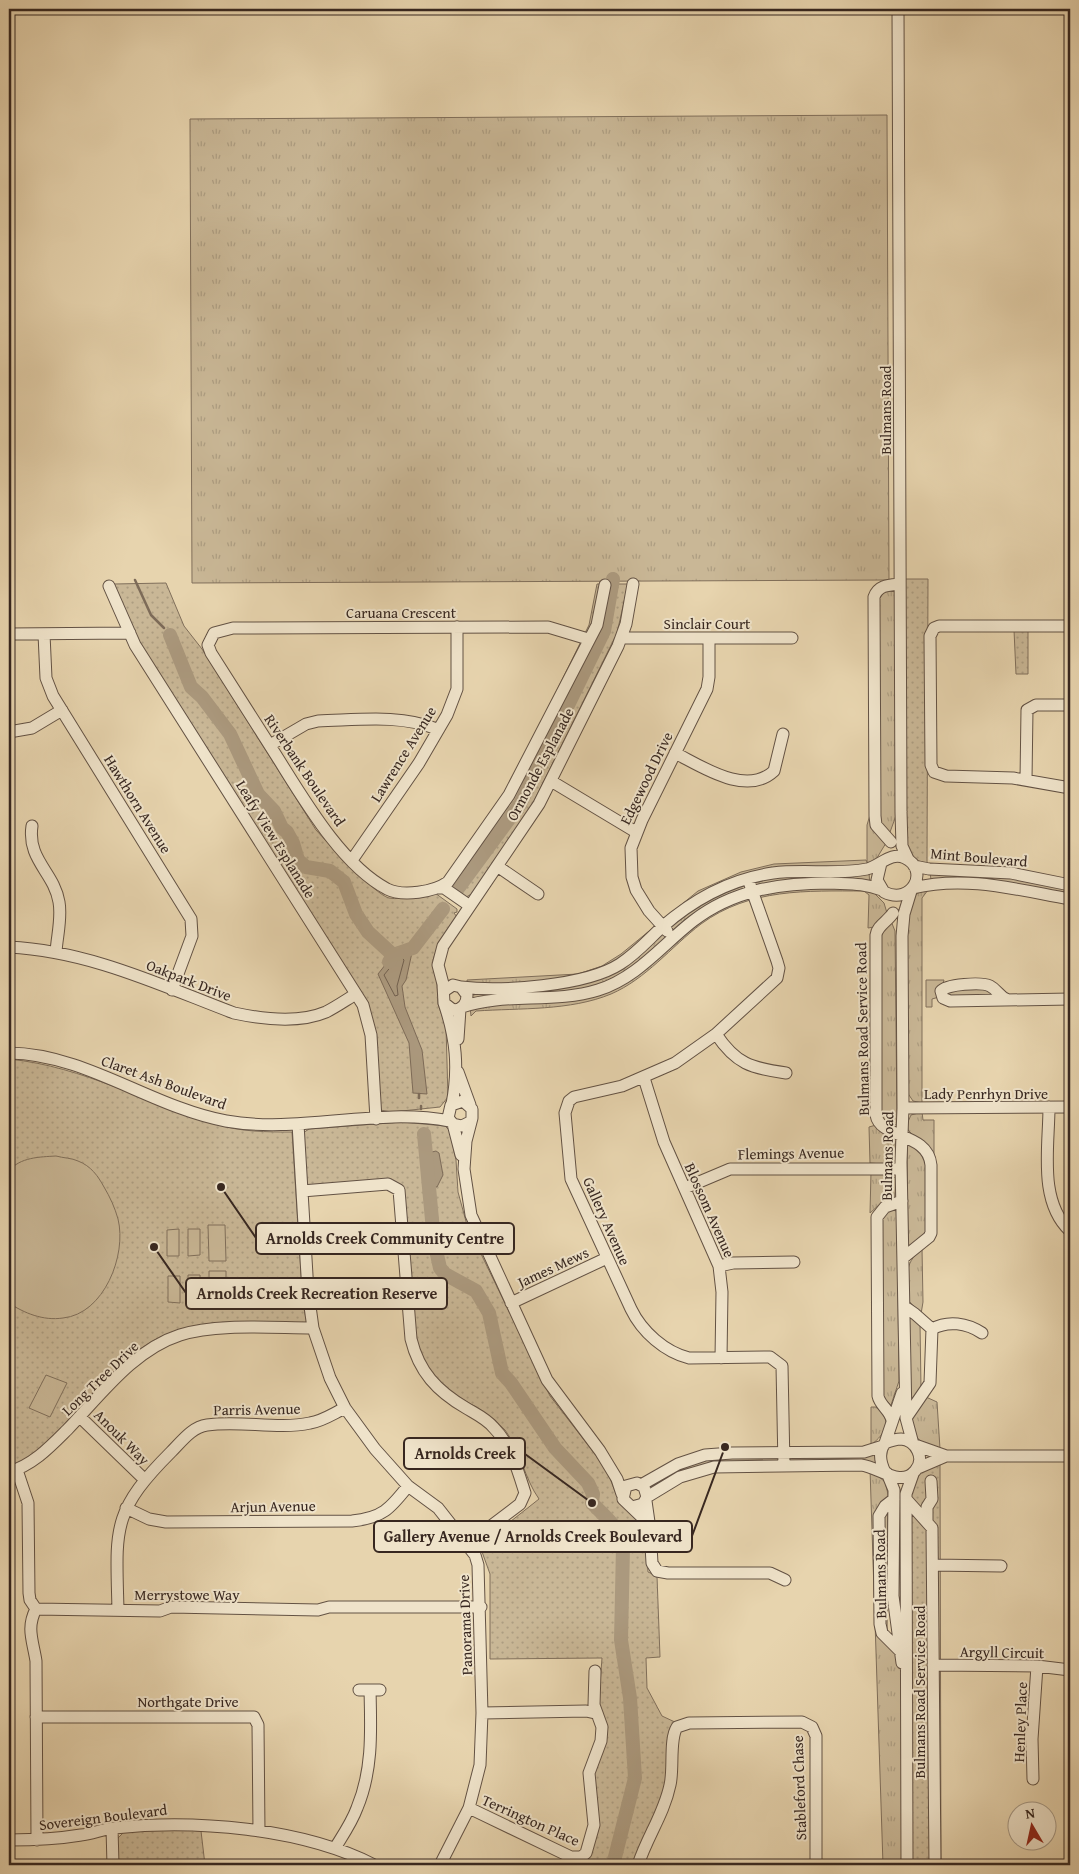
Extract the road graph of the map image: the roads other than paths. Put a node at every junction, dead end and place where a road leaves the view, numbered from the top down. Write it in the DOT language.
graph roads {
  1 [pos="898,9"];
  2 [pos="633,584"];
  3 [pos="900,584"];
  4 [pos="604,585"];
  5 [pos="109,586"];
  6 [pos="1070,626"];
  7 [pos="457,627"];
  8 [pos="130,633"];
  9 [pos="214,633"];
  10 [pos="9,634"];
  11 [pos="44,634"];
  12 [pos="621,638"];
  13 [pos="709,638"];
  14 [pos="792,638"];
  15 [pos="588,639"];
  16 [pos="1070,705"];
  17 [pos="62,710"];
  18 [pos="437,729"];
  19 [pos="9,732"];
  20 [pos="783,734"];
  21 [pos="270,745"];
  22 [pos="675,753"];
  23 [pos="1026,780"];
  24 [pos="551,781"];
  25 [pos="1070,788"];
  26 [pos="901,812"];
  27 [pos="32,826"];
  28 [pos="636,832"];
  29 [pos="891,842"];
  30 [pos="352,860"];
  31 [pos="882,862"];
  32 [pos="911,862"];
  33 [pos="497,866"];
  34 [pos="748,879"];
  35 [pos="1070,886"];
  36 [pos="440,888"];
  37 [pos="912,890"];
  38 [pos="883,891"];
  39 [pos="752,892"];
  40 [pos="538,894"];
  41 [pos="1070,900"];
  42 [pos="470,906"];
  43 [pos="893,912"];
  44 [pos="663,927"];
  45 [pos="902,936"];
  46 [pos="674,938"];
  47 [pos="9,948"];
  48 [pos="56,952"];
  49 [pos="440,974"];
  50 [pos="459,986"];
  51 [pos="172,990"];
  52 [pos="444,991"];
  53 [pos="356,994"];
  54 [pos="1070,999"];
  55 [pos="1008,1000"];
  56 [pos="444,1003"];
  57 [pos="461,1008"];
  58 [pos="716,1034"];
  59 [pos="9,1053"];
  60 [pos="456,1055"];
  61 [pos="457,1071"];
  62 [pos="786,1073"];
  63 [pos="644,1078"];
  64 [pos="451,1105"];
  65 [pos="470,1105"];
  66 [pos="1049,1107"];
  67 [pos="1070,1107"];
  68 [pos="903,1108"];
  69 [pos="402,1118"];
  70 [pos="376,1119"];
  71 [pos="470,1122"];
  72 [pos="452,1123"];
  73 [pos="298,1124"];
  74 [pos="901,1134"];
  75 [pos="464,1169"];
  76 [pos="901,1169"];
  77 [pos="685,1188"];
  78 [pos="302,1191"];
  79 [pos="902,1201"];
  80 [pos="1070,1231"];
  81 [pos="607,1258"];
  82 [pos="903,1258"];
  83 [pos="794,1262"];
  84 [pos="719,1266"];
  85 [pos="511,1303"];
  86 [pos="905,1307"];
  87 [pos="313,1328"];
  88 [pos="932,1329"];
  89 [pos="982,1333"];
  90 [pos="721,1358"];
  91 [pos="905,1377"];
  92 [pos="345,1408"];
  93 [pos="80,1417"];
  94 [pos="906,1418"];
  95 [pos="892,1421"];
  96 [pos="884,1444"];
  97 [pos="914,1444"];
  98 [pos="600,1451"];
  99 [pos="784,1452"];
  100 [pos="946,1456"];
  101 [pos="1070,1456"];
  102 [pos="784,1466"];
  103 [pos="13,1471"];
  104 [pos="915,1471"];
  105 [pos="886,1473"];
  106 [pos="144,1479"];
  107 [pos="930,1481"];
  108 [pos="639,1484"];
  109 [pos="408,1486"];
  110 [pos="622,1494"];
  111 [pos="646,1499"];
  112 [pos="894,1499"];
  113 [pos="906,1500"];
  114 [pos="632,1507"];
  115 [pos="126,1508"];
  116 [pos="922,1509"];
  117 [pos="650,1527"];
  118 [pos="466,1545"];
  119 [pos="933,1565"];
  120 [pos="1001,1566"];
  121 [pos="785,1580"];
  122 [pos="481,1607"];
  123 [pos="36,1609"];
  124 [pos="118,1610"];
  125 [pos="901,1652"];
  126 [pos="933,1666"];
  127 [pos="1037,1666"];
  128 [pos="1070,1670"];
  129 [pos="595,1671"];
  130 [pos="370,1690"];
  131 [pos="906,1704"];
  132 [pos="482,1713"];
  133 [pos="596,1713"];
  134 [pos="36,1717"];
  135 [pos="1033,1779"];
  136 [pos="469,1808"];
  137 [pos="112,1828"];
  138 [pos="259,1831"];
  139 [pos="9,1840"];
  140 [pos="36,1840"];
  141 [pos="449,1847"];
  142 [pos="336,1848"];
  143 [pos="581,1861"];
  144 [pos="113,1865"];
  145 [pos="374,1865"];
  146 [pos="431,1865"];
  147 [pos="440,1865"];
  148 [pos="638,1865"];
  149 [pos="816,1865"];
  150 [pos="907,1865"];
  151 [pos="935,1865"];
  1 -- 3 [label="street, Bulmans Road"];
  2 -- 12 [label="street, Ormonde Esplanade"];
  3 -- 26 [label="street, Bulmans Road"];
  3 -- 29 [label="street"];
  4 -- 15 [label="street"];
  5 -- 8 [label="street, Leafy View Esplanade"];
  6 -- 23 [label="street"];
  7 -- 9 [label="street, Caruana Crescent"];
  7 -- 15 [label="street, Caruana Crescent"];
  7 -- 18 [label="street, Lawrence Avenue"];
  8 -- 11 [label="street"];
  8 -- 53 [label="street, Leafy View Esplanade"];
  9 -- 21 [label="street, Riverbank Boulevard"];
  10 -- 11 [label="street"];
  11 -- 17 [label="street, Hawthorn Avenue"];
  12 -- 13 [label="street, Sinclair Court"];
  12 -- 24 [label="street, Ormonde Esplanade"];
  13 -- 14 [label="street, Sinclair Court"];
  13 -- 22 [label="street, Edgewood Drive"];
  15 -- 36 [label="street"];
  16 -- 23 [label="street"];
  17 -- 19 [label="street"];
  17 -- 51 [label="street, Hawthorn Avenue"];
  18 -- 21 [label="street"];
  18 -- 30 [label="street, Lawrence Avenue"];
  20 -- 22 [label="street"];
  21 -- 30 [label="street, Riverbank Boulevard"];
  22 -- 28 [label="street, Edgewood Drive"];
  23 -- 25 [label="street"];
  24 -- 28 [label="street"];
  24 -- 33 [label="street, Ormonde Esplanade"];
  26 -- 29 [label="street, Bulmans Road"];
  26 -- 32 [label="street, Bulmans Road"];
  27 -- 48 [label="street"];
  28 -- 44 [label="street, Edgewood Drive"];
  29 -- 31 [label="street, Bulmans Road"];
  30 -- 36 [label="street, Riverbank Boulevard"];
  31 -- 32 [label="street"];
  31 -- 34 [label="street"];
  31 -- 38 [label="street"];
  32 -- 35 [label="street, Mint Boulevard"];
  32 -- 37 [label="street"];
  33 -- 40 [label="street"];
  33 -- 42 [label="street, Ormonde Esplanade"];
  34 -- 39 [label="street"];
  34 -- 44 [label="street"];
  36 -- 42 [label="street"];
  37 -- 38 [label="street"];
  37 -- 41 [label="street, Mint Boulevard"];
  37 -- 45 [label="street, Bulmans Road"];
  38 -- 39 [label="street"];
  38 -- 43 [label="street, Bulmans Road"];
  39 -- 46 [label="street"];
  39 -- 58 [label="street, Gallery Avenue"];
  42 -- 49 [label="street, Ormonde Esplanade"];
  43 -- 45 [label="street, Bulmans Road"];
  43 -- 74 [label="street, Bulmans Road Service Road"];
  44 -- 46 [label="street, Edgewood Drive"];
  44 -- 50 [label="street"];
  45 -- 68 [label="street, Bulmans Road"];
  46 -- 57 [label="street"];
  47 -- 48 [label="street, Oakpark Drive"];
  48 -- 51 [label="street, Oakpark Drive"];
  49 -- 50 [label="street"];
  49 -- 52 [label="street, Ormonde Esplanade"];
  50 -- 52 [label="street"];
  50 -- 57 [label="street"];
  51 -- 53 [label="street, Oakpark Drive"];
  52 -- 56 [label="street"];
  53 -- 70 [label="street, Leafy View Esplanade"];
  54 -- 55 [label="street"];
  55 -- 55 [label="street"];
  56 -- 57 [label="street"];
  56 -- 60 [label="street"];
  57 -- 60 [label="street"];
  58 -- 62 [label="street"];
  58 -- 63 [label="street, Gallery Avenue"];
  59 -- 73 [label="street, Claret Ash Boulevard"];
  60 -- 61 [label="street"];
  61 -- 64 [label="street"];
  61 -- 65 [label="street"];
  63 -- 77 [label="street, Blossom Avenue"];
  63 -- 81 [label="street, Gallery Avenue"];
  64 -- 65 [label="street"];
  64 -- 69 [label="street, Claret Ash Boulevard"];
  64 -- 72 [label="street"];
  65 -- 71 [label="street"];
  66 -- 67 [label="street, Lady Penrhyn Drive"];
  66 -- 68 [label="street, Lady Penrhyn Drive"];
  66 -- 80 [label="street"];
  68 -- 74 [label="street, Bulmans Road"];
  69 -- 70 [label="street, Claret Ash Boulevard"];
  69 -- 72 [label="street, Claret Ash Boulevard"];
  70 -- 73 [label="street, Claret Ash Boulevard"];
  71 -- 72 [label="street"];
  71 -- 75 [label="street"];
  72 -- 75 [label="street"];
  73 -- 78 [label="street, Panorama Drive"];
  74 -- 76 [label="street, Bulmans Road"];
  74 -- 82 [label="street, Bulmans Road Service Road"];
  75 -- 85 [label="street"];
  76 -- 77 [label="street, Flemings Avenue"];
  76 -- 79 [label="street, Bulmans Road"];
  77 -- 84 [label="street, Blossom Avenue"];
  78 -- 87 [label="street, Panorama Drive"];
  78 -- 118 [label="street"];
  79 -- 82 [label="street, Bulmans Road"];
  79 -- 95 [label="street"];
  81 -- 85 [label="street, James Mews"];
  81 -- 90 [label="street, Gallery Avenue"];
  82 -- 86 [label="street, Bulmans Road"];
  83 -- 84 [label="street"];
  84 -- 90 [label="street, Blossom Avenue"];
  85 -- 98 [label="street"];
  86 -- 88 [label="street"];
  86 -- 91 [label="street, Bulmans Road"];
  87 -- 92 [label="street, Panorama Drive"];
  87 -- 93 [label="street, Long Tree Drive"];
  88 -- 89 [label="street"];
  88 -- 94 [label="street"];
  90 -- 99 [label="street, Gallery Avenue"];
  91 -- 94 [label="street, Bulmans Road"];
  91 -- 95 [label="street, Bulmans Road"];
  92 -- 106 [label="street, Parris Avenue"];
  92 -- 109 [label="street, Panorama Drive"];
  93 -- 103 [label="street, Long Tree Drive"];
  93 -- 106 [label="street, Anouk Way"];
  94 -- 97 [label="street, Bulmans Road"];
  95 -- 96 [label="street, Bulmans Road"];
  96 -- 97 [label="street"];
  96 -- 99 [label="street"];
  96 -- 105 [label="street"];
  97 -- 100 [label="street"];
  97 -- 104 [label="street"];
  98 -- 108 [label="street"];
  98 -- 110 [label="street"];
  99 -- 102 [label="street"];
  99 -- 108 [label="street"];
  100 -- 101 [label="street"];
  100 -- 104 [label="street"];
  102 -- 105 [label="street"];
  102 -- 111 [label="street"];
  103 -- 123 [label="street"];
  104 -- 105 [label="street"];
  104 -- 113 [label="street, Bulmans Road"];
  105 -- 112 [label="street, Bulmans Road"];
  106 -- 115 [label="street, Parris Avenue"];
  107 -- 116 [label="street"];
  108 -- 110 [label="street"];
  108 -- 111 [label="street"];
  109 -- 115 [label="street, Arjun Avenue"];
  109 -- 118 [label="street, Panorama Drive"];
  110 -- 114 [label="street"];
  111 -- 114 [label="street"];
  111 -- 117 [label="street"];
  112 -- 125 [label="street, Bulmans Road"];
  112 -- 125 [label="street, Bulmans Road Service Road"];
  113 -- 116 [label="street, Bulmans Road Service Road"];
  113 -- 131 [label="street, Bulmans Road"];
  114 -- 117 [label="street"];
  115 -- 124 [label="street, Parris Avenue"];
  116 -- 119 [label="street, Bulmans Road Service Road"];
  117 -- 121 [label="street"];
  118 -- 122 [label="street, Panorama Drive"];
  119 -- 120 [label="street"];
  119 -- 126 [label="street, Bulmans Road Service Road"];
  122 -- 124 [label="street, Merrystowe Way"];
  122 -- 132 [label="street, Panorama Drive"];
  123 -- 124 [label="street, Merrystowe Way"];
  123 -- 134 [label="street"];
  125 -- 131 [label="street, Bulmans Road"];
  126 -- 127 [label="street, Argyll Circuit"];
  126 -- 151 [label="street, Bulmans Road Service Road"];
  127 -- 128 [label="street, Argyll Circuit"];
  127 -- 135 [label="street, Henley Place"];
  129 -- 133 [label="street"];
  130 -- 142 [label="street"];
  131 -- 150 [label="street, Bulmans Road"];
  132 -- 133 [label="street"];
  132 -- 136 [label="street, Panorama Drive"];
  133 -- 143 [label="street"];
  134 -- 138 [label="street, Northgate Drive"];
  134 -- 140 [label="street"];
  136 -- 141 [label="street, Panorama Drive"];
  136 -- 143 [label="street, Terrington Place"];
  137 -- 138 [label="street, Sovereign Boulevard"];
  137 -- 140 [label="street, Sovereign Boulevard"];
  137 -- 144 [label="street"];
  138 -- 142 [label="street, Sovereign Boulevard"];
  139 -- 140 [label="street, Sovereign Boulevard"];
  141 -- 146 [label="street, Panorama Drive"];
  141 -- 147 [label="street, Panorama Drive"];
  142 -- 145 [label="street, Sovereign Boulevard"];
  148 -- 149 [label="street, Stableford Chase"];
}
